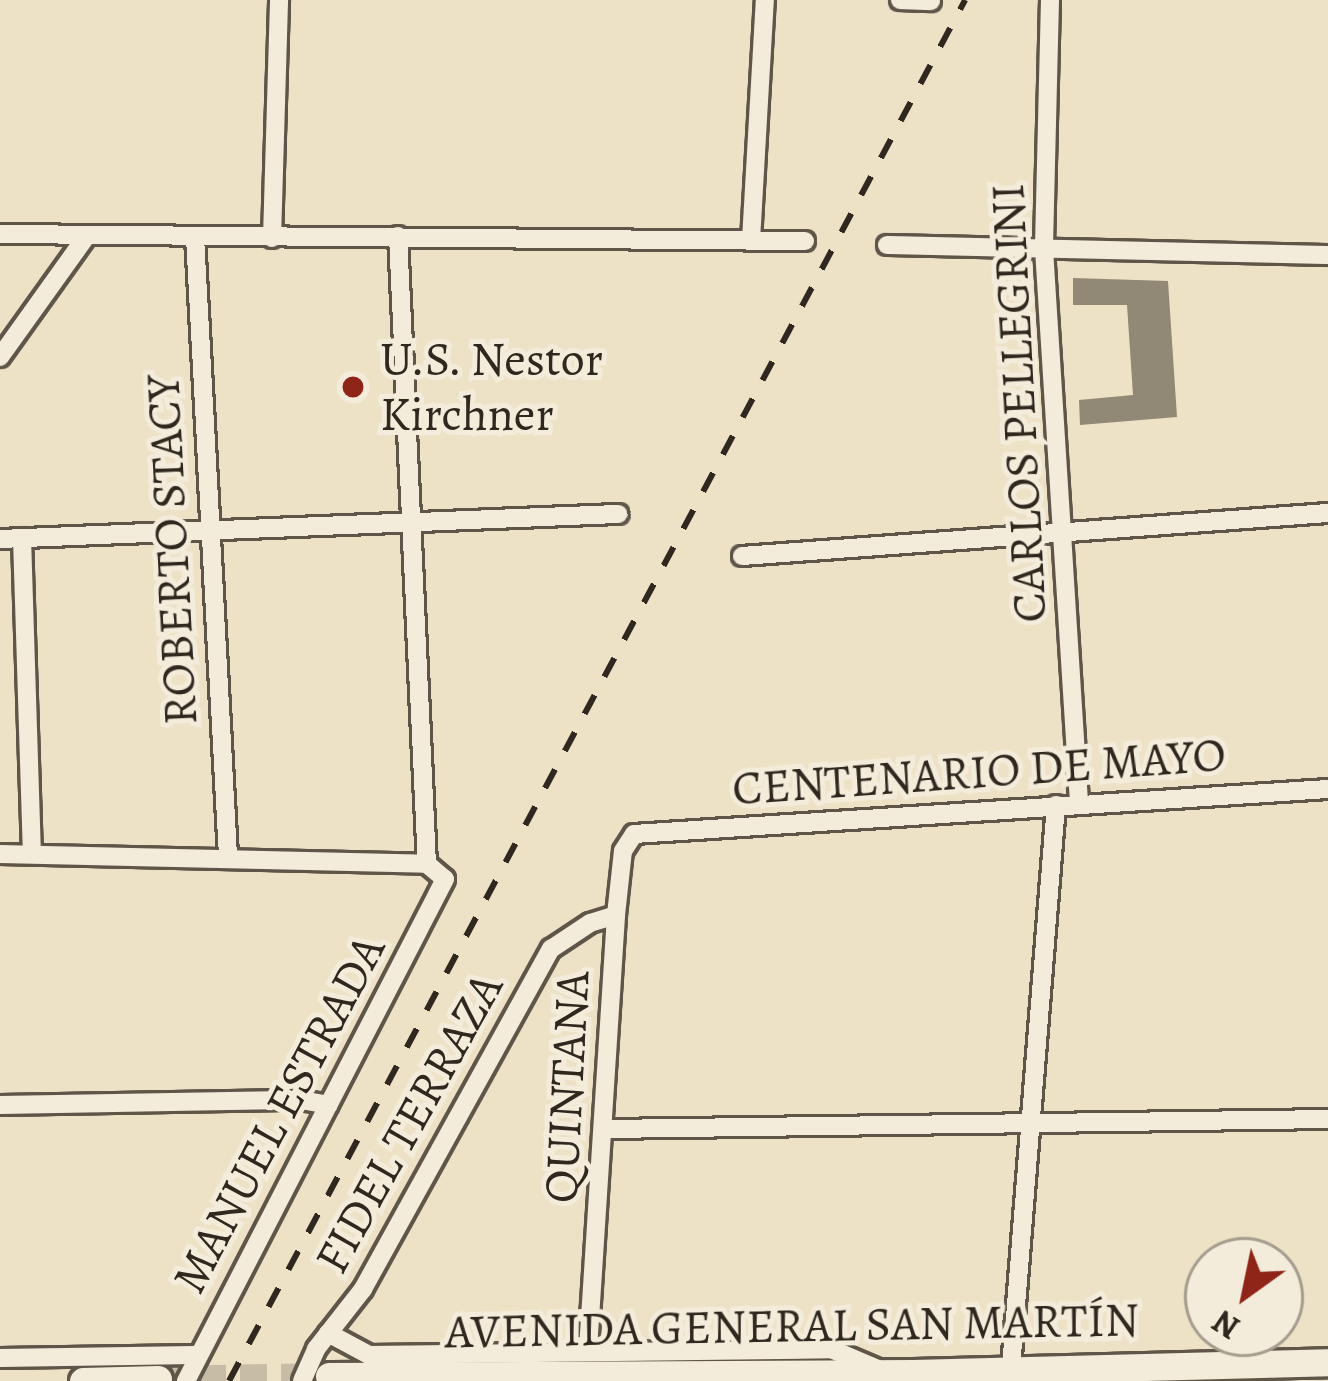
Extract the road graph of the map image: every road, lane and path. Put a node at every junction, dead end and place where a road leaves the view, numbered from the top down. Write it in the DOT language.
graph roads {
  1 [pos="279,0"];
  2 [pos="765,0"];
  3 [pos="900,0"];
  4 [pos="1050,0"];
  5 [pos="931,1"];
  6 [pos="0,234"];
  7 [pos="398,236"];
  8 [pos="86,237"];
  9 [pos="195,237"];
  10 [pos="272,238"];
  11 [pos="752,240"];
  12 [pos="805,241"];
  13 [pos="887,245"];
  14 [pos="1044,249"];
  15 [pos="1328,255"];
  16 [pos="0,357"];
  17 [pos="1328,513"];
  18 [pos="618,514"];
  19 [pos="409,520"];
  20 [pos="210,529"];
  21 [pos="1065,535"];
  22 [pos="22,538"];
  23 [pos="0,539"];
  24 [pos="742,556"];
  25 [pos="1328,789"];
  26 [pos="1079,802"];
  27 [pos="1056,805"];
  28 [pos="634,835"];
  29 [pos="0,854"];
  30 [pos="32,854"];
  31 [pos="228,857"];
  32 [pos="428,864"];
  33 [pos="609,917"];
  34 [pos="0,1105"];
  35 [pos="329,1106"];
  36 [pos="1328,1119"];
  37 [pos="1029,1123"];
  38 [pos="606,1129"];
  39 [pos="328,1333"];
  40 [pos="588,1349"];
  41 [pos="195,1355"];
  42 [pos="0,1358"];
  43 [pos="1328,1362"];
  44 [pos="1185,1374"];
  45 [pos="1011,1375"];
  46 [pos="900,1376"];
  47 [pos="315,1378"];
  48 [pos="172,1380"];
  49 [pos="83,1381"];
  1 -- 10 [label="street"];
  2 -- 11 [label="street"];
  3 -- 5 [label="street"];
  4 -- 14 [label="street, CARLOS PELLEGRINI"];
  6 -- 8 [label="street"];
  7 -- 10 [label="street"];
  7 -- 11 [label="street"];
  7 -- 19 [label="street"];
  8 -- 9 [label="street"];
  8 -- 16 [label="street"];
  9 -- 10 [label="street"];
  9 -- 20 [label="street, ROBERTO STACY"];
  11 -- 12 [label="street"];
  13 -- 14 [label="street"];
  14 -- 15 [label="street"];
  14 -- 21 [label="street, CARLOS PELLEGRINI"];
  17 -- 21 [label="street"];
  18 -- 19 [label="street"];
  19 -- 20 [label="street"];
  19 -- 32 [label="street"];
  20 -- 22 [label="street"];
  20 -- 31 [label="street, ROBERTO STACY"];
  21 -- 24 [label="street"];
  21 -- 26 [label="street, CARLOS PELLEGRINI"];
  22 -- 23 [label="street"];
  22 -- 30 [label="street"];
  25 -- 26 [label="street, CENTENARIO DE MAYO"];
  26 -- 27 [label="street, CENTENARIO DE MAYO"];
  27 -- 28 [label="street, CENTENARIO DE MAYO"];
  27 -- 37 [label="street"];
  28 -- 33 [label="street, QUINTANA"];
  29 -- 30 [label="street"];
  30 -- 31 [label="street"];
  31 -- 32 [label="street"];
  32 -- 35 [label="street, MANUEL ESTRADA"];
  33 -- 38 [label="street, QUINTANA"];
  33 -- 39 [label="street, FIDEL TERRAZA"];
  34 -- 35 [label="street"];
  35 -- 41 [label="street, MANUEL ESTRADA"];
  36 -- 37 [label="street"];
  37 -- 38 [label="street"];
  37 -- 45 [label="street"];
  38 -- 40 [label="street, QUINTANA"];
  39 -- 40 [label="street"];
  39 -- 47 [label="street, FIDEL TERRAZA"];
  40 -- 46 [label="street"];
  41 -- 42 [label="street"];
  41 -- 48 [label="street, MANUEL ESTRADA"];
  43 -- 44 [label="main road, AVENIDA GENERAL SAN MARTÍN"];
  44 -- 45 [label="main road, AVENIDA GENERAL SAN MARTÍN"];
  45 -- 46 [label="main road, AVENIDA GENERAL SAN MARTÍN"];
  46 -- 47 [label="main road, AVENIDA GENERAL SAN MARTÍN"];
  48 -- 49 [label="main road"];
}
